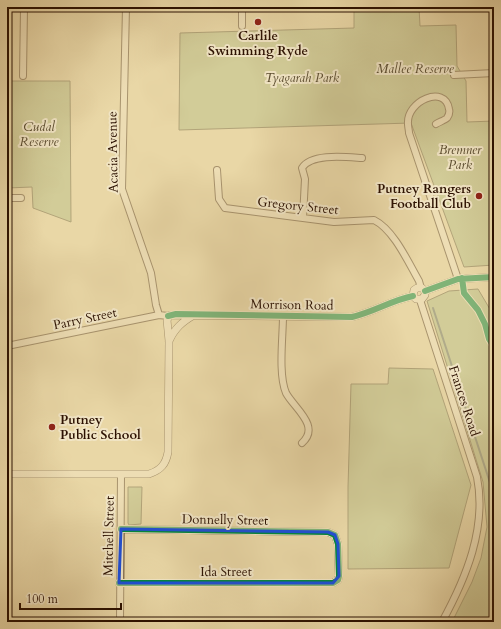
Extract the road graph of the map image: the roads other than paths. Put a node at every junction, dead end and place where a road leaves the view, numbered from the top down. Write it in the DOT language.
graph roads {
  1 [pos="24,7"];
  2 [pos="126,7"];
  3 [pos="242,7"];
  4 [pos="242,26"];
  5 [pos="494,73"];
  6 [pos="454,75"];
  7 [pos="23,76"];
  8 [pos="436,124"];
  9 [pos="362,158"];
  10 [pos="217,170"];
  11 [pos="7,198"];
  12 [pos="22,198"];
  13 [pos="303,218"];
  14 [pos="494,277"];
  15 [pos="458,279"];
  16 [pos="423,289"];
  17 [pos="413,296"];
  18 [pos="420,300"];
  19 [pos="159,315"];
  20 [pos="195,315"];
  21 [pos="168,316"];
  22 [pos="283,316"];
  23 [pos="169,341"];
  24 [pos="7,346"];
  25 [pos="302,443"];
  26 [pos="7,474"];
  27 [pos="121,475"];
  28 [pos="121,529"];
  29 [pos="119,583"];
  30 [pos="333,583"];
  31 [pos="120,622"];
  32 [pos="442,622"];
  1 -- 7 [label="street"];
  2 -- 19 [label="street, Acacia Avenue"];
  3 -- 4 [label="street"];
  5 -- 6 [label="street"];
  8 -- 15 [label="street"];
  9 -- 13 [label="street"];
  10 -- 13 [label="street, Gregory Street"];
  11 -- 12 [label="street"];
  13 -- 16 [label="street, Gregory Street"];
  14 -- 15 [label="street"];
  15 -- 16 [label="street"];
  16 -- 17 [label="street"];
  16 -- 18 [label="street"];
  17 -- 18 [label="street"];
  17 -- 22 [label="street, Morrison Road"];
  18 -- 32 [label="street, Frances Road"];
  19 -- 21 [label="street, Parry Street"];
  19 -- 24 [label="street, Parry Street"];
  20 -- 21 [label="street, Morrison Road"];
  20 -- 22 [label="street, Morrison Road"];
  20 -- 23 [label="street"];
  21 -- 23 [label="street"];
  22 -- 25 [label="street"];
  23 -- 27 [label="street"];
  26 -- 27 [label="street"];
  27 -- 28 [label="street, Mitchell Street"];
  28 -- 29 [label="street, Mitchell Street"];
  28 -- 30 [label="street, Donnelly Street"];
  29 -- 30 [label="street, Ida Street"];
  29 -- 31 [label="street, Mitchell Street"];
}
